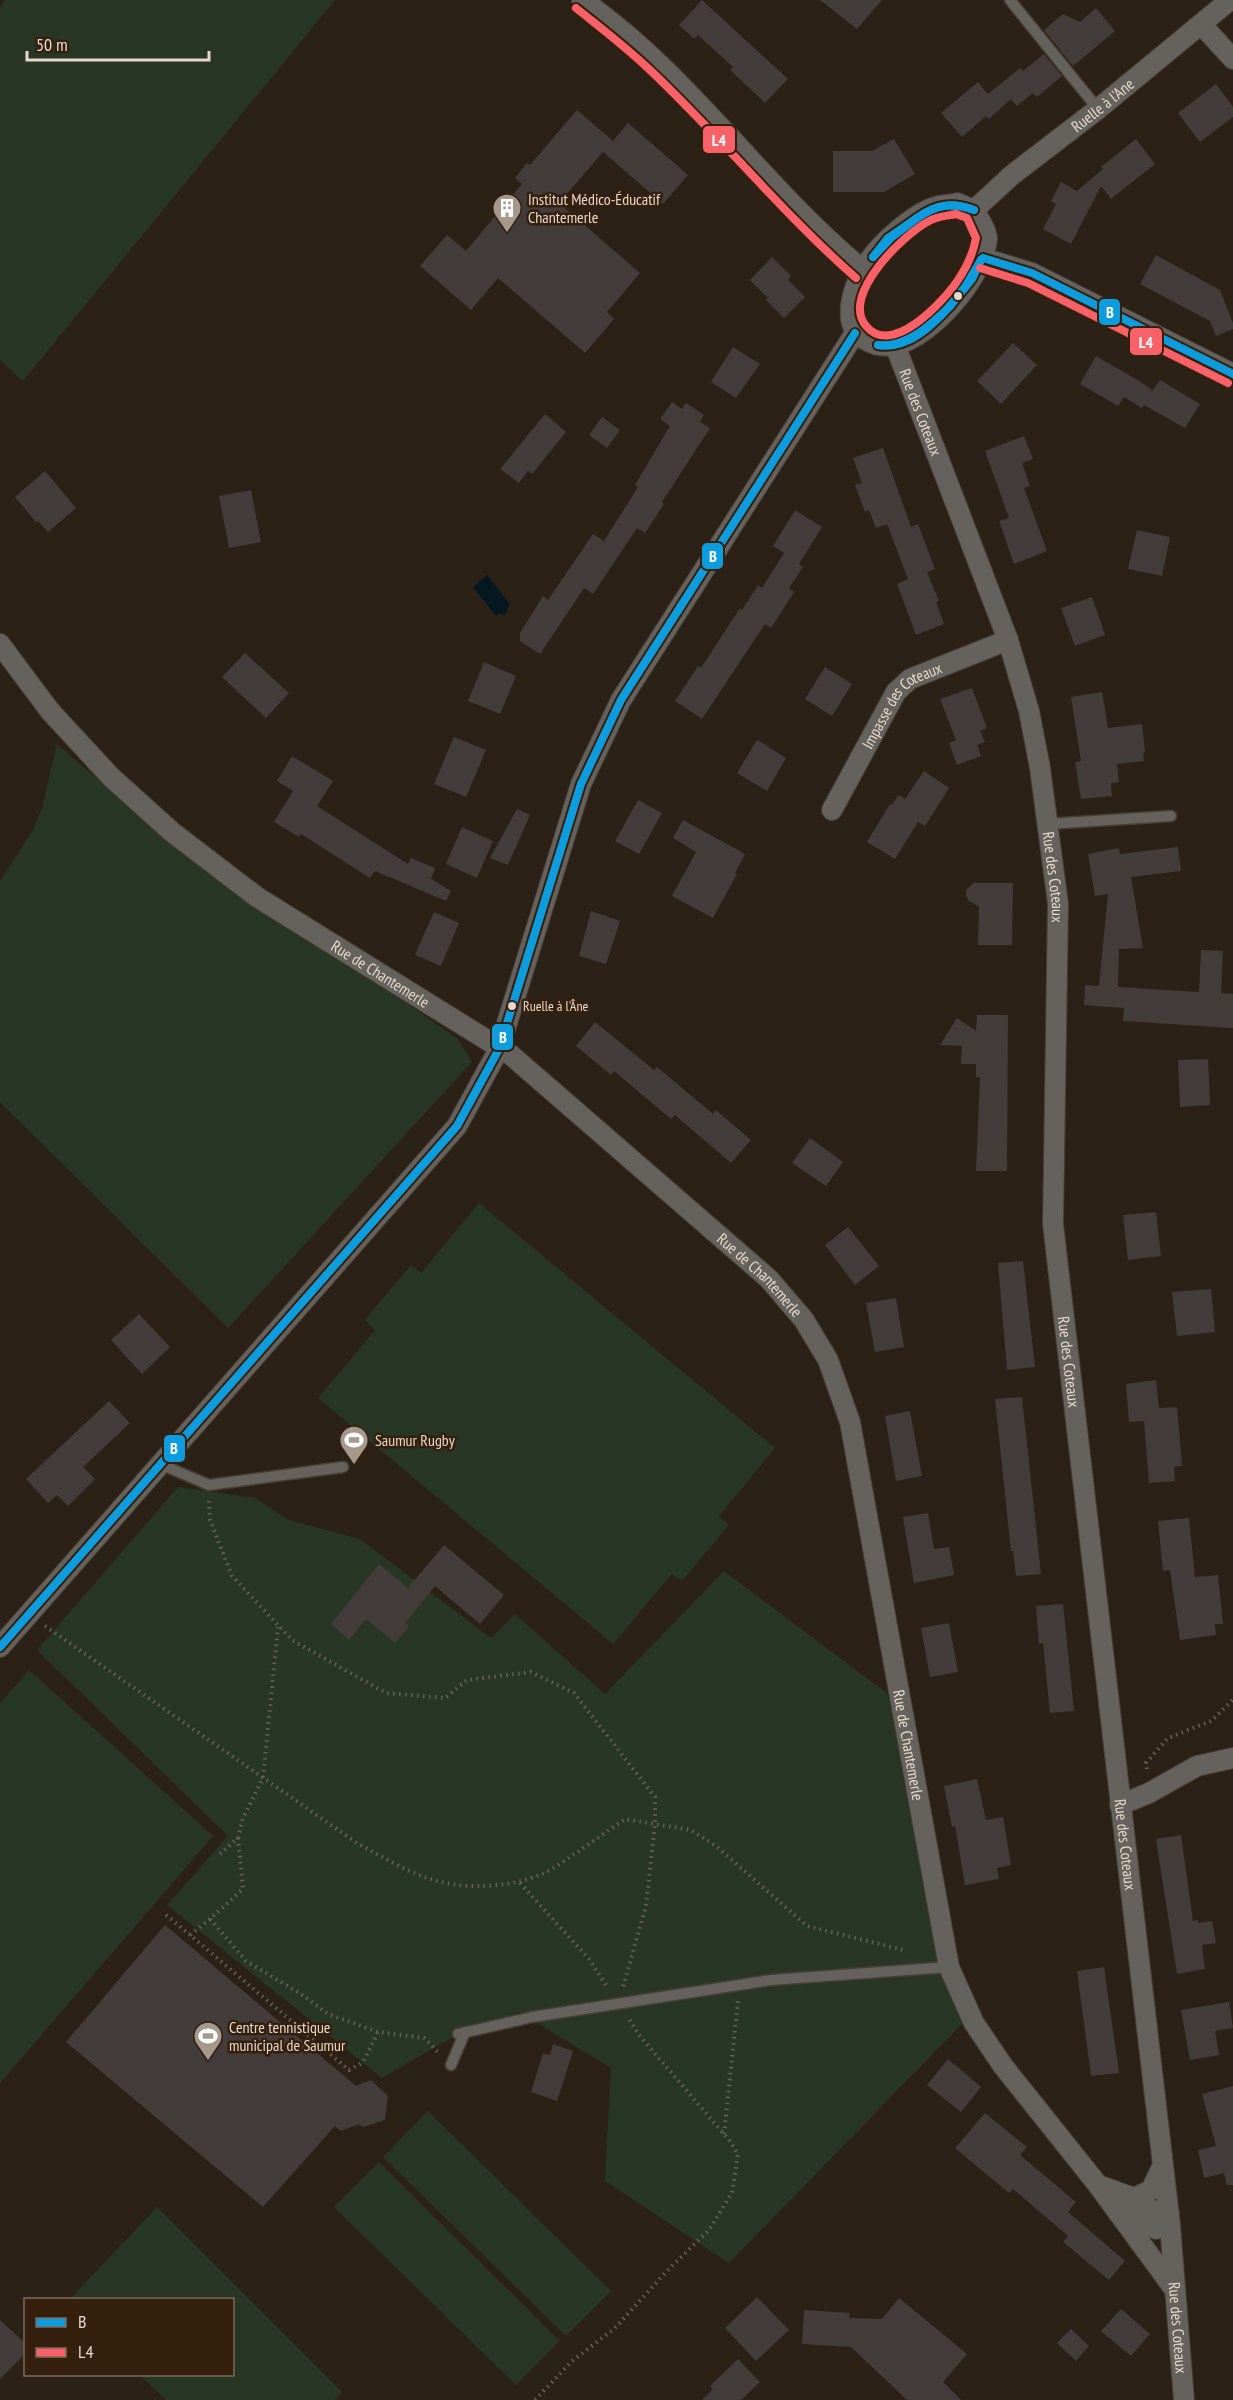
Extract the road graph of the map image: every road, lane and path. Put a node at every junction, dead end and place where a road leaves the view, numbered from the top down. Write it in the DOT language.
graph roads {
  1 [pos="582,0"];
  2 [pos="1010,0"];
  3 [pos="1230,0"];
  4 [pos="1201,24"];
  5 [pos="1233,58"];
  6 [pos="1098,109"];
  7 [pos="974,210"];
  8 [pos="983,258"];
  9 [pos="863,270"];
  10 [pos="855,333"];
  11 [pos="895,345"];
  12 [pos="1233,374"];
  13 [pos="1008,640"];
  14 [pos="0,644"];
  15 [pos="7,667"];
  16 [pos="832,810"];
  17 [pos="1171,816"];
  18 [pos="1047,824"];
  19 [pos="500,1049"];
  20 [pos="160,1464"];
  21 [pos="343,1467"];
  22 [pos="209,1485"];
  23 [pos="29,1614"];
  24 [pos="279,1626"];
  25 [pos="0,1647"];
  26 [pos="1233,1700"];
  27 [pos="1233,1758"];
  28 [pos="263,1778"];
  29 [pos="1149,1793"];
  30 [pos="1120,1805"];
  31 [pos="655,1824"];
  32 [pos="238,1838"];
  33 [pos="220,1854"];
  34 [pos="520,1883"];
  35 [pos="166,1915"];
  36 [pos="210,1919"];
  37 [pos="190,1935"];
  38 [pos="916,1954"];
  39 [pos="949,1967"];
  40 [pos="740,1984"];
  41 [pos="618,2003"];
  42 [pos="378,2032"];
  43 [pos="451,2065"];
  44 [pos="724,2135"];
  45 [pos="1163,2164"];
  46 [pos="1098,2185"];
  47 [pos="1119,2214"];
  48 [pos="1169,2220"];
  49 [pos="1175,2290"];
  50 [pos="534,2400"];
  51 [pos="1184,2400"];
  1 -- 9 [label="street"];
  2 -- 6 [label="lane"];
  3 -- 4 [label="street, Ruelle à l'Ane"];
  4 -- 5 [label="street"];
  4 -- 6 [label="street, Ruelle à l'Ane"];
  6 -- 7 [label="street, Ruelle à l'Ane"];
  7 -- 8 [label="street"];
  7 -- 9 [label="street"];
  8 -- 11 [label="street"];
  8 -- 12 [label="street"];
  9 -- 10 [label="street"];
  10 -- 11 [label="street"];
  10 -- 19 [label="street"];
  11 -- 13 [label="street, Rue des Coteaux"];
  13 -- 16 [label="street, Impasse des Coteaux"];
  13 -- 18 [label="street, Rue des Coteaux"];
  14 -- 15 [label="street, Rue de Chantemerle"];
  15 -- 19 [label="street, Rue de Chantemerle"];
  17 -- 18 [label="lane"];
  18 -- 30 [label="street, Rue des Coteaux"];
  19 -- 20 [label="street"];
  19 -- 39 [label="street, Rue de Chantemerle"];
  20 -- 22 [label="lane"];
  20 -- 23 [label="street"];
  21 -- 22 [label="lane"];
  22 -- 24 [label="path"];
  23 -- 25 [label="street"];
  23 -- 28 [label="path"];
  24 -- 28 [label="path"];
  24 -- 31 [label="path"];
  26 -- 29 [label="path"];
  27 -- 29 [label="street"];
  28 -- 32 [label="path"];
  28 -- 34 [label="path"];
  29 -- 30 [label="street"];
  30 -- 45 [label="street, Rue des Coteaux"];
  31 -- 34 [label="path"];
  31 -- 38 [label="path"];
  31 -- 41 [label="path"];
  32 -- 33 [label="path"];
  32 -- 36 [label="path"];
  34 -- 41 [label="path"];
  35 -- 37 [label="path"];
  36 -- 37 [label="path"];
  36 -- 42 [label="path"];
  37 -- 42 [label="path"];
  39 -- 40 [label="lane"];
  39 -- 46 [label="street, Rue de Chantemerle"];
  40 -- 41 [label="lane"];
  40 -- 44 [label="path"];
  41 -- 43 [label="lane"];
  41 -- 44 [label="path"];
  42 -- 43 [label="path"];
  44 -- 50 [label="path"];
  45 -- 46 [label="street"];
  45 -- 48 [label="street, Rue des Coteaux"];
  46 -- 47 [label="street, Rue de Chantemerle"];
  46 -- 48 [label="street, Rue de Chantemerle"];
  47 -- 48 [label="street"];
  47 -- 49 [label="street, Rue de Chantemerle"];
  48 -- 49 [label="street, Rue des Coteaux"];
  49 -- 51 [label="street, Rue des Coteaux"];
}
